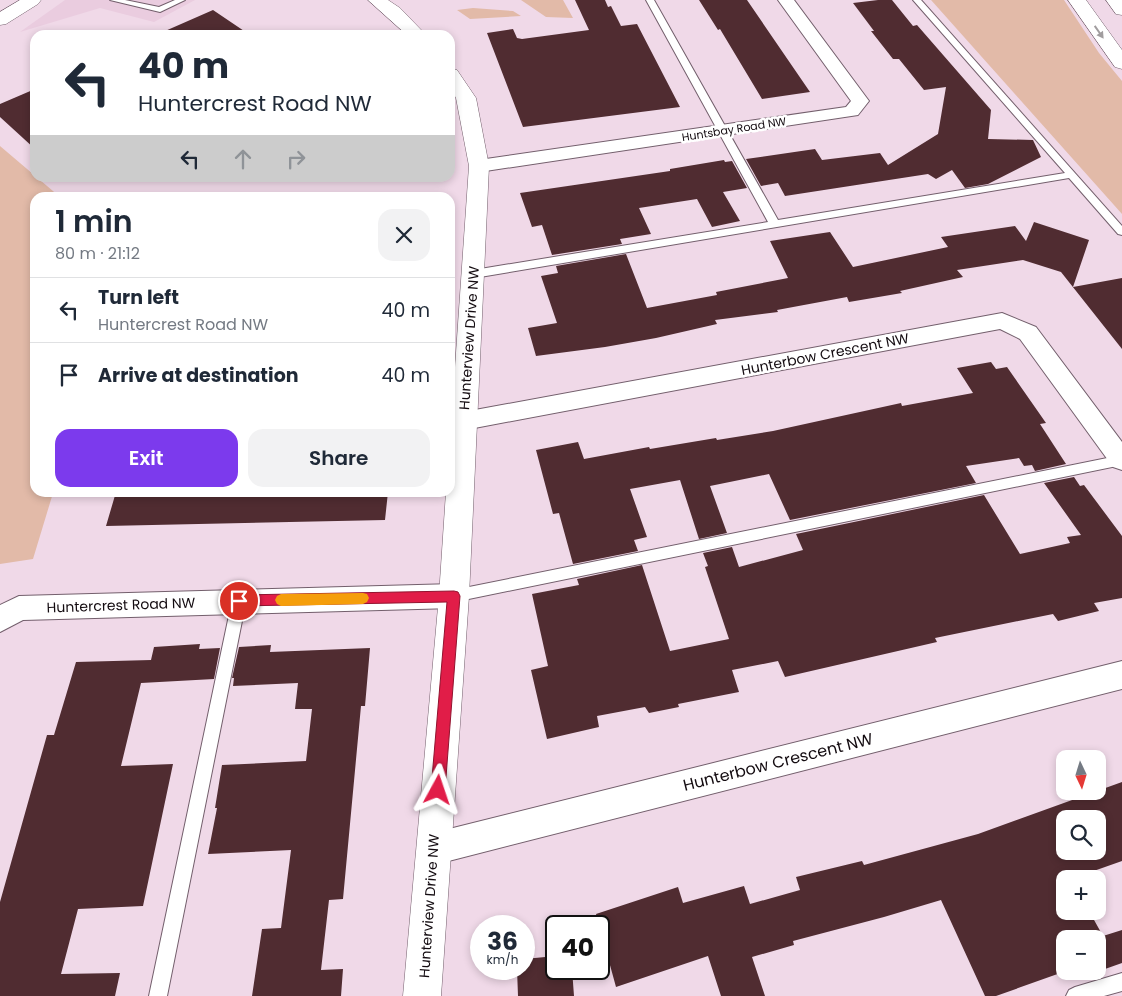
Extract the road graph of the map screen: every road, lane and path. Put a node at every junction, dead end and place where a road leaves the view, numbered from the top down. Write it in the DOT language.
graph roads {
  1 [pos="32,0"];
  2 [pos="114,0"];
  3 [pos="181,0"];
  4 [pos="377,0"];
  5 [pos="650,0"];
  6 [pos="786,0"];
  7 [pos="917,0"];
  8 [pos="1077,0"];
  9 [pos="1115,0"];
  10 [pos="1122,10"];
  11 [pos="0,20"];
  12 [pos="412,30"];
  13 [pos="1122,63"];
  14 [pos="455,81"];
  15 [pos="724,131"];
  16 [pos="479,166"];
  17 [pos="1072,175"];
  18 [pos="774,223"];
  19 [pos="1122,232"];
  20 [pos="474,274"];
  21 [pos="464,421"];
  22 [pos="1122,460"];
  23 [pos="454,596"];
  24 [pos="239,601"];
  25 [pos="0,619"];
  26 [pos="1122,675"];
  27 [pos="434,849"];
  28 [pos="1122,982"];
  29 [pos="158,996"];
  30 [pos="422,996"];
  31 [pos="1075,996"];
  1 -- 11 [label="street"];
  2 -- 3 [label="lane"];
  4 -- 12 [label="street"];
  5 -- 15 [label="lane"];
  6 -- 15 [label="street, Huntsbay Road NW"];
  7 -- 17 [label="lane"];
  8 -- 13 [label="street, one-way"];
  9 -- 10 [label="street"];
  14 -- 16 [label="street, Hunterview Drive NW"];
  15 -- 16 [label="street, Huntsbay Road NW"];
  15 -- 18 [label="lane"];
  16 -- 20 [label="street, Hunterview Drive NW"];
  17 -- 18 [label="lane"];
  17 -- 19 [label="lane"];
  18 -- 20 [label="lane"];
  20 -- 21 [label="street, Hunterview Drive NW"];
  21 -- 22 [label="street, Hunterbow Crescent NW"];
  21 -- 23 [label="street, Hunterview Drive NW"];
  22 -- 23 [label="lane"];
  23 -- 24 [label="street, Huntercrest Road NW"];
  23 -- 27 [label="street, Hunterview Drive NW"];
  24 -- 25 [label="street, Huntercrest Road NW"];
  24 -- 29 [label="lane"];
  26 -- 27 [label="street, Hunterbow Crescent NW"];
  27 -- 30 [label="street, Hunterview Drive NW"];
  28 -- 31 [label="lane"];
}
